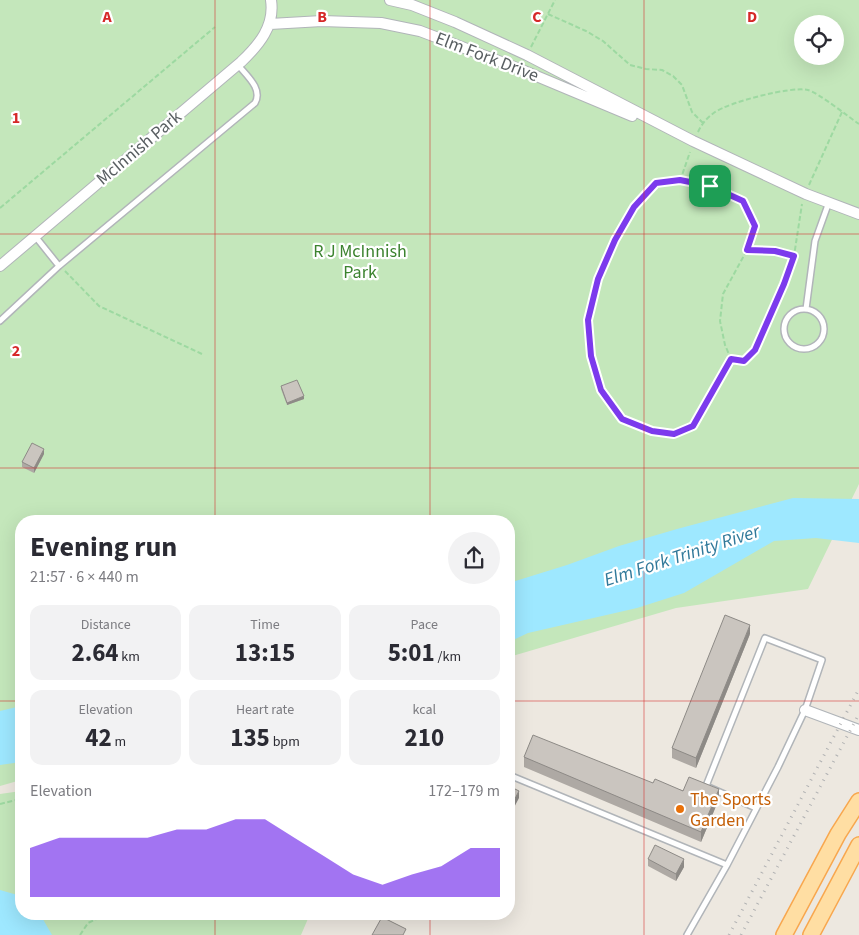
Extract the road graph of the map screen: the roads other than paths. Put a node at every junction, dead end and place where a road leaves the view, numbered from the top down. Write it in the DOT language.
graph roads {
  1 [pos="271,0"];
  2 [pos="390,0"];
  3 [pos="270,24"];
  4 [pos="238,65"];
  5 [pos="693,141"];
  6 [pos="829,202"];
  7 [pos="859,214"];
  8 [pos="34,236"];
  9 [pos="0,266"];
  10 [pos="59,266"];
  11 [pos="806,309"];
  12 [pos="0,321"];
  13 [pos="805,710"];
  14 [pos="859,730"];
  15 [pos="515,777"];
  16 [pos="859,801"];
  17 [pos="756,808"];
  18 [pos="859,845"];
  19 [pos="727,865"];
  20 [pos="687,935"];
  21 [pos="784,935"];
  22 [pos="811,935"];
  1 -- 3 [label="street"];
  2 -- 5 [label="street, Elm Fork Drive"];
  3 -- 4 [label="street, McInnish Park"];
  3 -- 5 [label="street, Elm Fork Drive"];
  4 -- 8 [label="street, McInnish Park"];
  4 -- 10 [label="lane"];
  5 -- 6 [label="street, Elm Fork Drive"];
  6 -- 7 [label="street, Elm Fork Drive"];
  6 -- 11 [label="lane"];
  8 -- 9 [label="street, McInnish Park"];
  8 -- 10 [label="lane"];
  10 -- 12 [label="lane"];
  11 -- 11 [label="lane"];
  13 -- 14 [label="street"];
  13 -- 17 [label="lane"];
  13 -- 17 [label="lane"];
  15 -- 19 [label="lane"];
  16 -- 21 [label="main road"];
  17 -- 19 [label="lane"];
  18 -- 22 [label="main road"];
  19 -- 20 [label="lane"];
}
